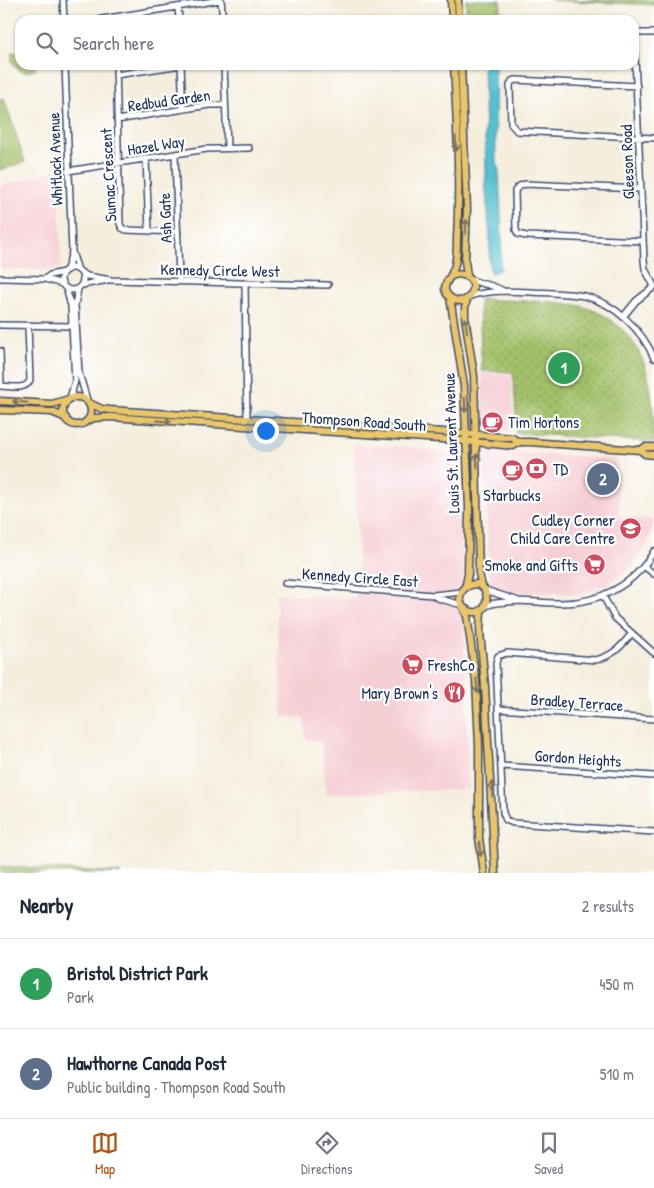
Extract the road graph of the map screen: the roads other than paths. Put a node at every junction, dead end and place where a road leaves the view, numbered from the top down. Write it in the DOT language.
graph roads {
  1 [pos="63,0"];
  2 [pos="220,0"];
  3 [pos="451,0"];
  4 [pos="458,0"];
  5 [pos="178,7"];
  6 [pos="64,15"];
  7 [pos="132,15"];
  8 [pos="179,15"];
  9 [pos="222,15"];
  10 [pos="452,15"];
  11 [pos="459,15"];
  12 [pos="654,33"];
  13 [pos="639,34"];
  14 [pos="65,70"];
  15 [pos="116,70"];
  16 [pos="148,70"];
  17 [pos="181,70"];
  18 [pos="224,70"];
  19 [pos="454,70"];
  20 [pos="461,70"];
  21 [pos="636,70"];
  22 [pos="116,75"];
  23 [pos="637,86"];
  24 [pos="225,105"];
  25 [pos="182,109"];
  26 [pos="117,120"];
  27 [pos="639,137"];
  28 [pos="654,138"];
  29 [pos="227,148"];
  30 [pos="249,148"];
  31 [pos="175,154"];
  32 [pos="146,159"];
  33 [pos="118,164"];
  34 [pos="68,171"];
  35 [pos="640,189"];
  36 [pos="149,231"];
  37 [pos="178,232"];
  38 [pos="643,241"];
  39 [pos="72,252"];
  40 [pos="65,271"];
  41 [pos="80,271"];
  42 [pos="450,277"];
  43 [pos="469,277"];
  44 [pos="0,278"];
  45 [pos="45,278"];
  46 [pos="111,280"];
  47 [pos="179,281"];
  48 [pos="245,283"];
  49 [pos="328,285"];
  50 [pos="64,286"];
  51 [pos="80,287"];
  52 [pos="654,287"];
  53 [pos="504,291"];
  54 [pos="450,297"];
  55 [pos="468,297"];
  56 [pos="623,317"];
  57 [pos="0,324"];
  58 [pos="28,325"];
  59 [pos="75,326"];
  60 [pos="0,351"];
  61 [pos="654,358"];
  62 [pos="1,386"];
  63 [pos="70,398"];
  64 [pos="0,401"];
  65 [pos="88,402"];
  66 [pos="0,410"];
  67 [pos="66,418"];
  68 [pos="247,418"];
  69 [pos="87,421"];
  70 [pos="466,434"];
  71 [pos="476,435"];
  72 [pos="466,441"];
  73 [pos="476,442"];
  74 [pos="520,442"];
  75 [pos="654,447"];
  76 [pos="640,450"];
  77 [pos="654,455"];
  78 [pos="654,551"];
  79 [pos="645,566"];
  80 [pos="654,574"];
  81 [pos="285,583"];
  82 [pos="483,588"];
  83 [pos="463,590"];
  84 [pos="433,595"];
  85 [pos="603,596"];
  86 [pos="516,600"];
  87 [pos="463,607"];
  88 [pos="483,608"];
  89 [pos="632,633"];
  90 [pos="654,653"];
  91 [pos="498,709"];
  92 [pos="654,719"];
  93 [pos="501,766"];
  94 [pos="654,776"];
  95 [pos="654,832"];
  96 [pos="484,873"];
  97 [pos="495,873"];
  1 -- 6 [label="street"];
  2 -- 5 [label="street"];
  2 -- 9 [label="street"];
  3 -- 10 [label="main road"];
  4 -- 11 [label="main road"];
  5 -- 7 [label="street"];
  5 -- 8 [label="street"];
  12 -- 13 [label="street"];
  14 -- 34 [label="street, Whitlock Avenue"];
  15 -- 22 [label="street, Sumac Crescent"];
  16 -- 22 [label="street"];
  17 -- 25 [label="street"];
  18 -- 24 [label="street"];
  19 -- 42 [label="main road, one-way"];
  43 -- 20 [label="main road, one-way"];
  21 -- 23 [label="street, Gleeson Road"];
  22 -- 26 [label="street, Sumac Crescent"];
  23 -- 27 [label="street, Gleeson Road"];
  23 -- 27 [label="street"];
  24 -- 25 [label="street, Redbud Garden"];
  24 -- 29 [label="street"];
  25 -- 26 [label="street, Redbud Garden"];
  26 -- 33 [label="street, Sumac Crescent"];
  27 -- 28 [label="street"];
  27 -- 35 [label="street, Gleeson Road"];
  29 -- 30 [label="street, Hazel Way"];
  29 -- 31 [label="street, Hazel Way"];
  31 -- 32 [label="street, Hazel Way"];
  31 -- 37 [label="street, Ash Gate"];
  32 -- 33 [label="street, Hazel Way"];
  32 -- 36 [label="street"];
  33 -- 34 [label="street, Hazel Way"];
  33 -- 36 [label="street, Sumac Crescent"];
  34 -- 39 [label="street, Whitlock Avenue"];
  35 -- 38 [label="street, Gleeson Road"];
  35 -- 38 [label="street"];
  36 -- 37 [label="street, Sumac Crescent"];
  37 -- 47 [label="street, Ash Gate"];
  38 -- 52 [label="street, Gleeson Road"];
  39 -- 40 [label="street, Whitlock Avenue"];
  39 -- 41 [label="street, Whitlock Avenue"];
  40 -- 41 [label="street"];
  40 -- 45 [label="street"];
  40 -- 50 [label="street"];
  41 -- 46 [label="street, Kennedy Circle West"];
  41 -- 51 [label="street"];
  42 -- 43 [label="main road"];
  42 -- 54 [label="main road"];
  43 -- 53 [label="street"];
  43 -- 55 [label="main road"];
  44 -- 45 [label="street"];
  45 -- 50 [label="street"];
  46 -- 47 [label="street, Kennedy Circle West"];
  46 -- 51 [label="street, Kennedy Circle West"];
  47 -- 48 [label="street, Kennedy Circle West"];
  48 -- 49 [label="street, Kennedy Circle West"];
  48 -- 68 [label="street"];
  50 -- 51 [label="street"];
  50 -- 59 [label="street"];
  51 -- 59 [label="street"];
  52 -- 56 [label="street"];
  53 -- 55 [label="street"];
  53 -- 56 [label="street"];
  54 -- 55 [label="main road"];
  54 -- 70 [label="main road, Louis St. Laurent Avenue, one-way"];
  71 -- 55 [label="main road, Louis St. Laurent Avenue, one-way"];
  56 -- 61 [label="street"];
  57 -- 58 [label="street"];
  58 -- 59 [label="street"];
  58 -- 62 [label="street"];
  59 -- 63 [label="street"];
  59 -- 65 [label="street"];
  60 -- 62 [label="street"];
  63 -- 64 [label="main road, one-way"];
  63 -- 65 [label="main road"];
  63 -- 67 [label="main road"];
  65 -- 68 [label="main road, Thompson Road South"];
  65 -- 69 [label="main road"];
  66 -- 67 [label="main road"];
  67 -- 69 [label="main road"];
  68 -- 70 [label="main road, Thompson Road South"];
  69 -- 72 [label="main road, Thompson Road South, one-way"];
  70 -- 71 [label="main road, Thompson Road South"];
  70 -- 72 [label="main road, Louis St. Laurent Avenue"];
  71 -- 73 [label="main road, Louis St. Laurent Avenue"];
  71 -- 74 [label="main road, Thompson Road South"];
  72 -- 73 [label="main road, Thompson Road South"];
  72 -- 83 [label="main road, Louis St. Laurent Avenue"];
  73 -- 74 [label="main road, Thompson Road South"];
  82 -- 73 [label="main road, Louis St. Laurent Avenue, one-way"];
  74 -- 76 [label="main road, Thompson Road South"];
  75 -- 76 [label="main road, Thompson Road South"];
  76 -- 77 [label="main road, Thompson Road South"];
  78 -- 79 [label="street"];
  79 -- 80 [label="street"];
  79 -- 85 [label="street"];
  81 -- 84 [label="street, Kennedy Circle East"];
  82 -- 83 [label="main road"];
  82 -- 86 [label="street"];
  82 -- 88 [label="main road"];
  83 -- 84 [label="street, Kennedy Circle East"];
  83 -- 87 [label="main road"];
  84 -- 87 [label="street, Kennedy Circle East"];
  85 -- 86 [label="street"];
  85 -- 89 [label="street"];
  86 -- 88 [label="street"];
  87 -- 88 [label="main road"];
  87 -- 96 [label="main road, one-way"];
  97 -- 88 [label="main road, one-way"];
  89 -- 90 [label="street"];
  89 -- 91 [label="street"];
  91 -- 92 [label="street, Bradley Terrace"];
  91 -- 93 [label="street"];
  93 -- 94 [label="street, Gordon Heights"];
  93 -- 95 [label="street"];
}
